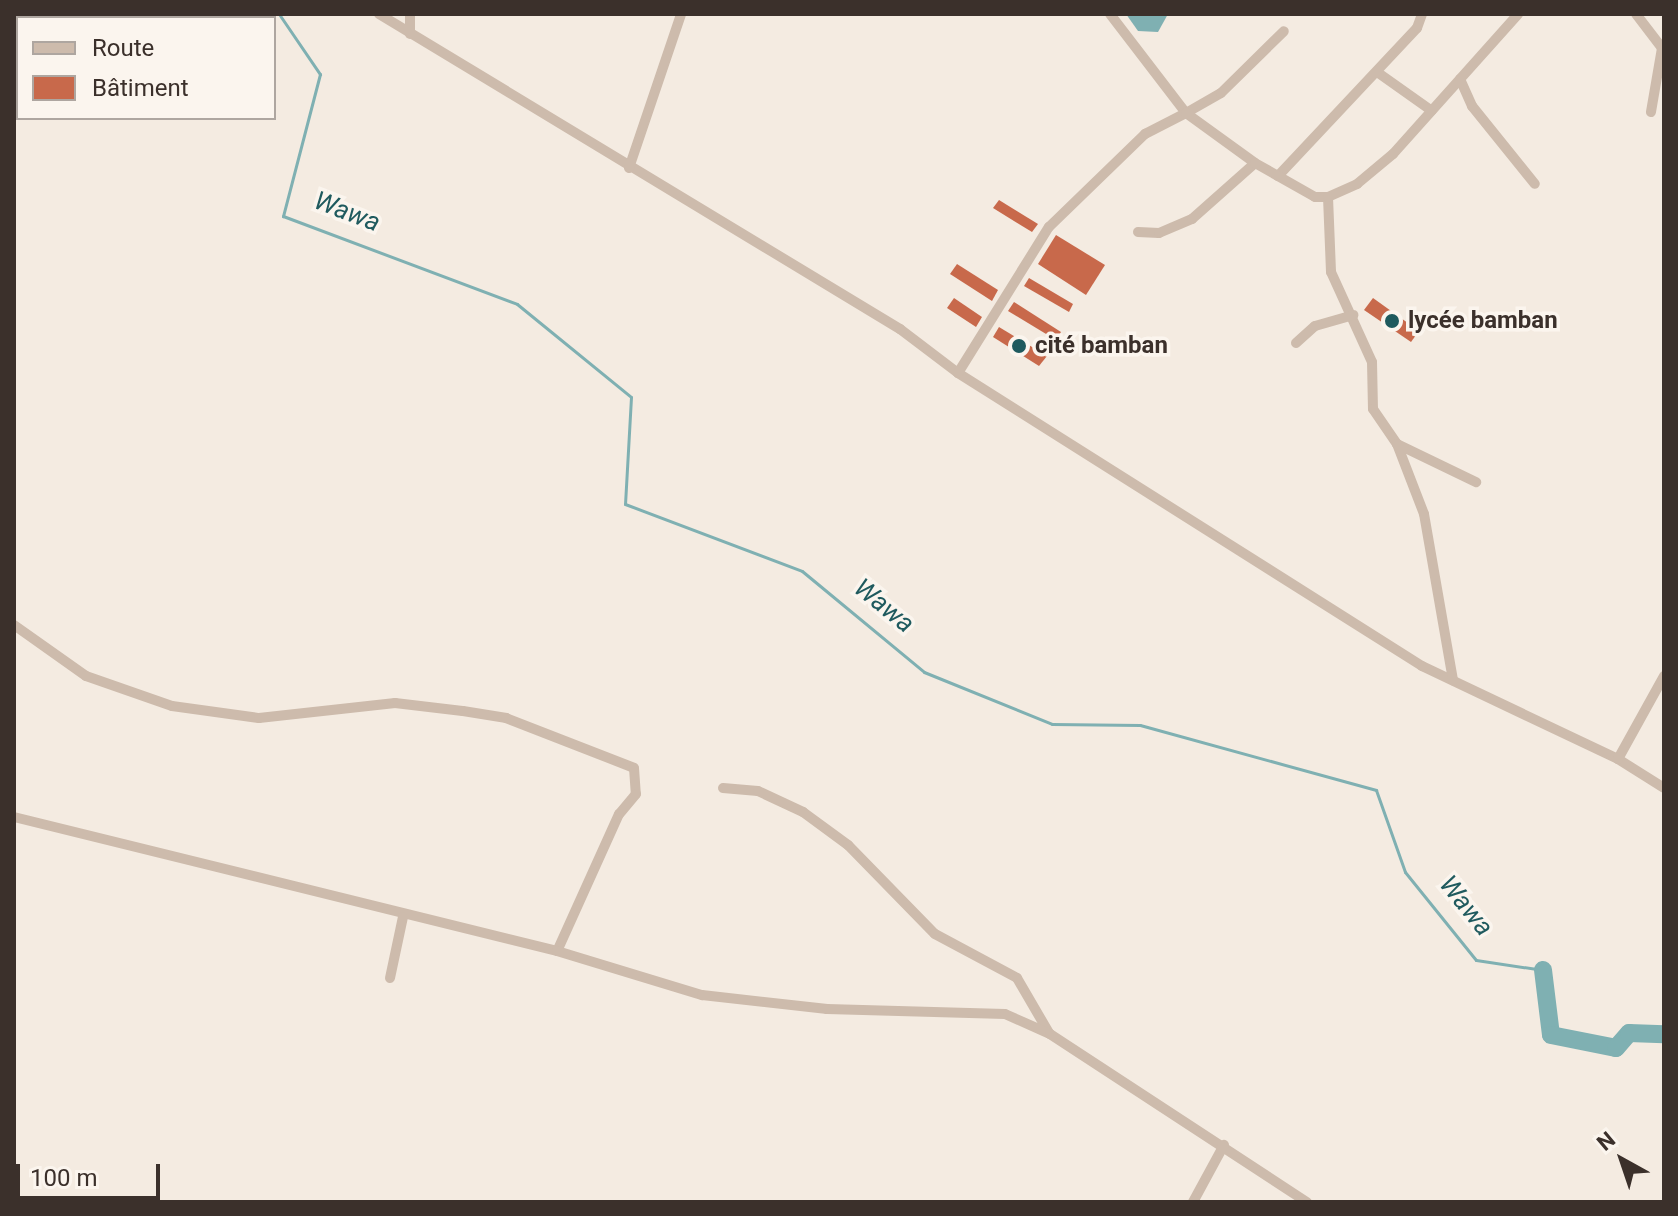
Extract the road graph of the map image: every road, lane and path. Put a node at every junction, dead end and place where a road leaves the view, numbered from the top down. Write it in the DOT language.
graph roads {
  1 [pos="410,14"];
  2 [pos="681,14"];
  3 [pos="1110,14"];
  4 [pos="1422,14"];
  5 [pos="1636,14"];
  6 [pos="383,15"];
  7 [pos="1516,15"];
  8 [pos="1284,31"];
  9 [pos="410,34"];
  10 [pos="1377,72"];
  11 [pos="1460,79"];
  12 [pos="1432,111"];
  13 [pos="1651,112"];
  14 [pos="1186,113"];
  15 [pos="1255,163"];
  16 [pos="629,168"];
  17 [pos="1278,176"];
  18 [pos="1535,184"];
  19 [pos="1328,197"];
  20 [pos="1138,232"];
  21 [pos="1353,315"];
  22 [pos="1296,343"];
  23 [pos="958,373"];
  24 [pos="1397,444"];
  25 [pos="1476,482"];
  26 [pos="14,625"];
  27 [pos="1664,676"];
  28 [pos="1453,680"];
  29 [pos="1618,759"];
  30 [pos="1662,783"];
  31 [pos="723,788"];
  32 [pos="14,817"];
  33 [pos="403,917"];
  34 [pos="557,951"];
  35 [pos="390,978"];
  36 [pos="1050,1034"];
  37 [pos="1224,1145"];
  38 [pos="1193,1202"];
  39 [pos="1307,1202"];
  1 -- 9 [label="street"];
  2 -- 16 [label="street"];
  3 -- 14 [label="street"];
  4 -- 10 [label="street"];
  5 -- 13 [label="street"];
  6 -- 9 [label="street"];
  7 -- 11 [label="street"];
  8 -- 14 [label="street"];
  9 -- 16 [label="street"];
  10 -- 12 [label="street"];
  10 -- 17 [label="street"];
  11 -- 12 [label="street"];
  11 -- 18 [label="street"];
  12 -- 19 [label="street"];
  14 -- 15 [label="street"];
  14 -- 23 [label="street"];
  15 -- 17 [label="street"];
  15 -- 20 [label="street"];
  16 -- 23 [label="street"];
  17 -- 19 [label="street"];
  19 -- 21 [label="street"];
  21 -- 22 [label="street"];
  21 -- 24 [label="street"];
  23 -- 28 [label="street"];
  24 -- 25 [label="street"];
  24 -- 28 [label="street"];
  26 -- 34 [label="street"];
  27 -- 29 [label="street"];
  28 -- 29 [label="street"];
  29 -- 30 [label="street"];
  31 -- 36 [label="street"];
  32 -- 33 [label="street"];
  33 -- 34 [label="street"];
  33 -- 35 [label="street"];
  34 -- 36 [label="street"];
  36 -- 37 [label="street"];
  37 -- 38 [label="street"];
  37 -- 39 [label="street"];
}
